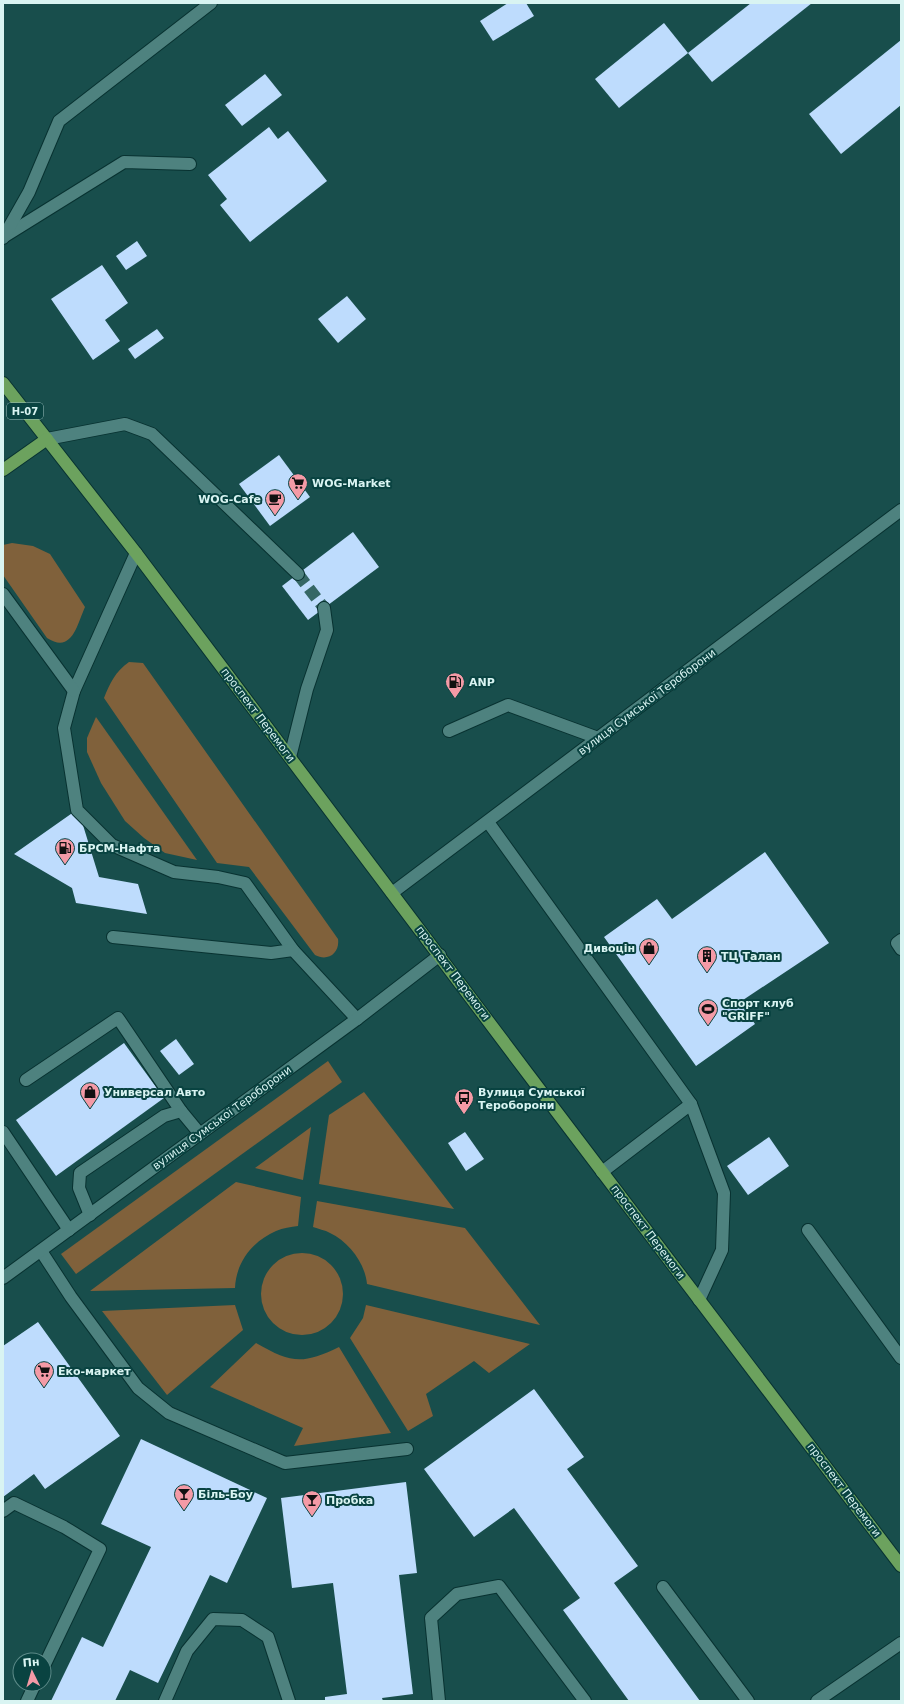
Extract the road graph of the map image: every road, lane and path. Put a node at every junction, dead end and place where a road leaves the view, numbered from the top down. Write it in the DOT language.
graph roads {
  1 [pos="211,3"];
  2 [pos="190,164"];
  3 [pos="3,237"];
  4 [pos="3,383"];
  5 [pos="46,438"];
  6 [pos="3,470"];
  7 [pos="901,510"];
  8 [pos="136,553"];
  9 [pos="298,574"];
  10 [pos="3,594"];
  11 [pos="324,608"];
  12 [pos="74,691"];
  13 [pos="449,731"];
  14 [pos="598,738"];
  15 [pos="290,758"];
  16 [pos="488,822"];
  17 [pos="392,892"];
  18 [pos="113,937"];
  19 [pos="901,940"];
  20 [pos="901,948"];
  21 [pos="293,950"];
  22 [pos="440,955"];
  23 [pos="357,1019"];
  24 [pos="26,1080"];
  25 [pos="691,1104"];
  26 [pos="181,1111"];
  27 [pos="3,1132"];
  28 [pos="200,1134"];
  29 [pos="602,1172"];
  30 [pos="90,1216"];
  31 [pos="69,1230"];
  32 [pos="808,1230"];
  33 [pos="41,1251"];
  34 [pos="3,1278"];
  35 [pos="699,1300"];
  36 [pos="901,1358"];
  37 [pos="407,1449"];
  38 [pos="3,1511"];
  39 [pos="901,1566"];
  40 [pos="663,1587"];
  41 [pos="901,1643"];
  42 [pos="51,1652"];
  43 [pos="164,1701"];
  44 [pos="289,1701"];
  45 [pos="439,1701"];
  46 [pos="585,1701"];
  47 [pos="748,1701"];
  48 [pos="817,1701"];
  1 -- 3 [label="street"];
  2 -- 3 [label="street"];
  4 -- 5 [label="main road, проспект Перемоги / Н-07"];
  5 -- 6 [label="main road"];
  5 -- 8 [label="main road, проспект Перемоги"];
  5 -- 9 [label="street"];
  7 -- 14 [label="street, вулиця Сумської Тероборони"];
  8 -- 12 [label="street"];
  8 -- 15 [label="main road, проспект Перемоги"];
  10 -- 12 [label="street"];
  11 -- 15 [label="street"];
  12 -- 21 [label="street"];
  13 -- 14 [label="street"];
  14 -- 16 [label="street, вулиця Сумської Тероборони"];
  15 -- 17 [label="main road, проспект Перемоги"];
  16 -- 17 [label="street, вулиця Сумської Тероборони"];
  16 -- 25 [label="street"];
  17 -- 22 [label="main road, проспект Перемоги"];
  18 -- 21 [label="street"];
  19 -- 20 [label="street"];
  21 -- 23 [label="street"];
  22 -- 23 [label="street, вулиця Сумської Тероборони"];
  22 -- 29 [label="main road, проспект Перемоги"];
  23 -- 28 [label="street, вулиця Сумської Тероборони"];
  24 -- 26 [label="street"];
  25 -- 29 [label="street"];
  25 -- 35 [label="street"];
  26 -- 28 [label="street"];
  26 -- 30 [label="street"];
  27 -- 31 [label="street"];
  28 -- 30 [label="street, вулиця Сумської Тероборони"];
  29 -- 35 [label="main road, проспект Перемоги"];
  30 -- 31 [label="street, вулиця Сумської Тероборони"];
  31 -- 33 [label="street, вулиця Сумської Тероборони"];
  32 -- 36 [label="street"];
  33 -- 34 [label="street, вулиця Сумської Тероборони"];
  33 -- 37 [label="street"];
  35 -- 39 [label="main road, проспект Перемоги"];
  38 -- 42 [label="street"];
  40 -- 47 [label="street"];
  41 -- 48 [label="street"];
  43 -- 44 [label="street"];
  45 -- 46 [label="street"];
}
